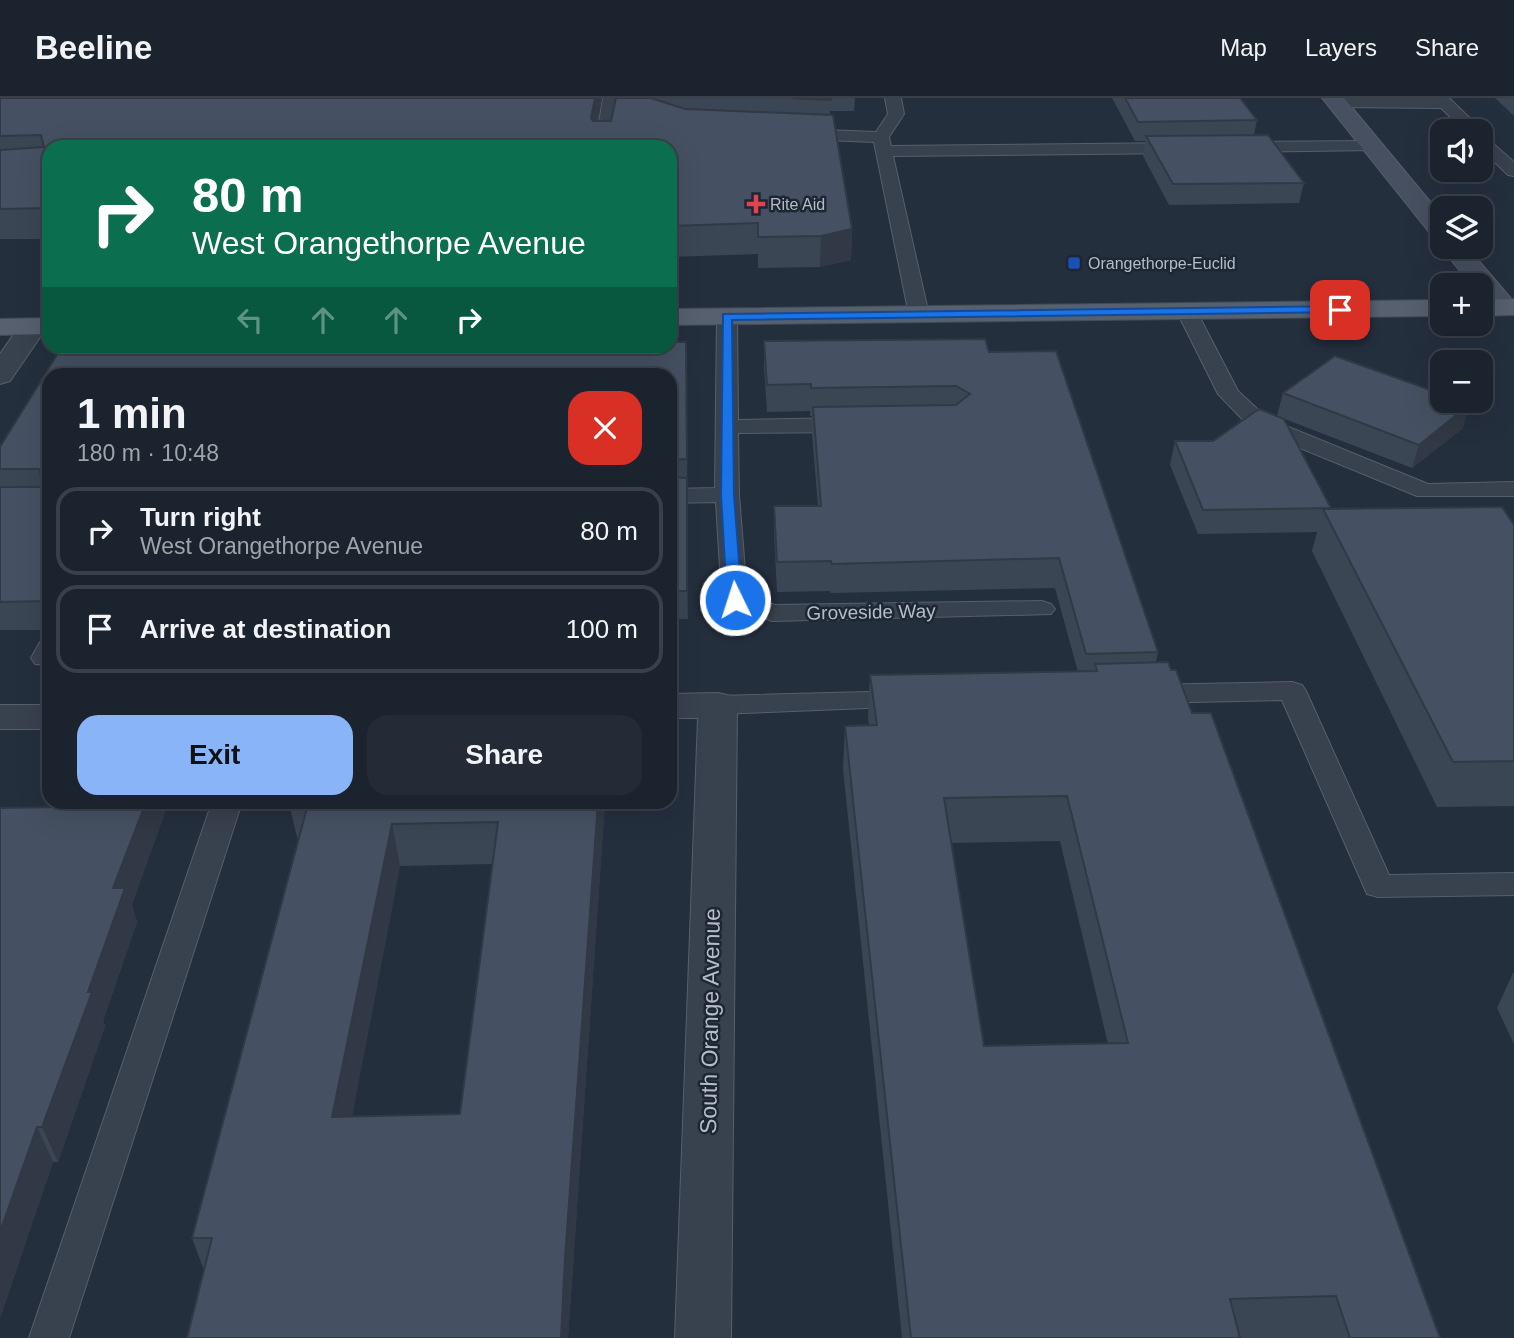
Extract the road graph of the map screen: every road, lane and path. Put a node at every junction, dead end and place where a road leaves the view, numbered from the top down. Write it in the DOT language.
graph roads {
  1 [pos="893,98"];
  2 [pos="1335,100"];
  3 [pos="1443,100"];
  4 [pos="615,104"];
  5 [pos="1462,119"];
  6 [pos="784,133"];
  7 [pos="606,140"];
  8 [pos="883,144"];
  9 [pos="1371,146"];
  10 [pos="1493,151"];
  11 [pos="1514,171"];
  12 [pos="1430,217"];
  13 [pos="1463,259"];
  14 [pos="1430,308"];
  15 [pos="1503,311"];
  16 [pos="1187,312"];
  17 [pos="919,315"];
  18 [pos="677,317"];
  19 [pos="727,317"];
  20 [pos="41,326"];
  21 [pos="0,327"];
  22 [pos="0,375"];
  23 [pos="874,424"];
  24 [pos="727,427"];
  25 [pos="1514,489"];
  26 [pos="727,495"];
  27 [pos="677,496"];
  28 [pos="1042,609"];
  29 [pos="1126,695"];
  30 [pos="936,699"];
  31 [pos="718,705"];
  32 [pos="677,706"];
  33 [pos="42,717"];
  34 [pos="0,718"];
  35 [pos="226,809"];
  36 [pos="1514,884"];
  37 [pos="49,1338"];
  38 [pos="703,1338"];
  1 -- 8 [label="lane"];
  2 -- 3 [label="lane"];
  2 -- 9 [label="main road"];
  3 -- 5 [label="lane"];
  4 -- 7 [label="lane"];
  6 -- 8 [label="lane"];
  8 -- 9 [label="lane"];
  8 -- 17 [label="lane"];
  9 -- 12 [label="main road"];
  10 -- 11 [label="lane"];
  13 -- 15 [label="main road"];
  14 -- 16 [label="main road"];
  16 -- 17 [label="main road"];
  16 -- 25 [label="lane"];
  17 -- 19 [label="main road"];
  18 -- 19 [label="main road"];
  19 -- 24 [label="lane, Groveside Way"];
  20 -- 21 [label="main road"];
  20 -- 22 [label="street"];
  23 -- 24 [label="lane"];
  24 -- 26 [label="lane, Groveside Way"];
  26 -- 27 [label="lane"];
  26 -- 28 [label="lane, Groveside Way"];
  29 -- 36 [label="lane"];
  30 -- 31 [label="lane"];
  31 -- 32 [label="street"];
  31 -- 38 [label="street, South Orange Avenue"];
  33 -- 34 [label="street"];
  35 -- 37 [label="lane"];
}
